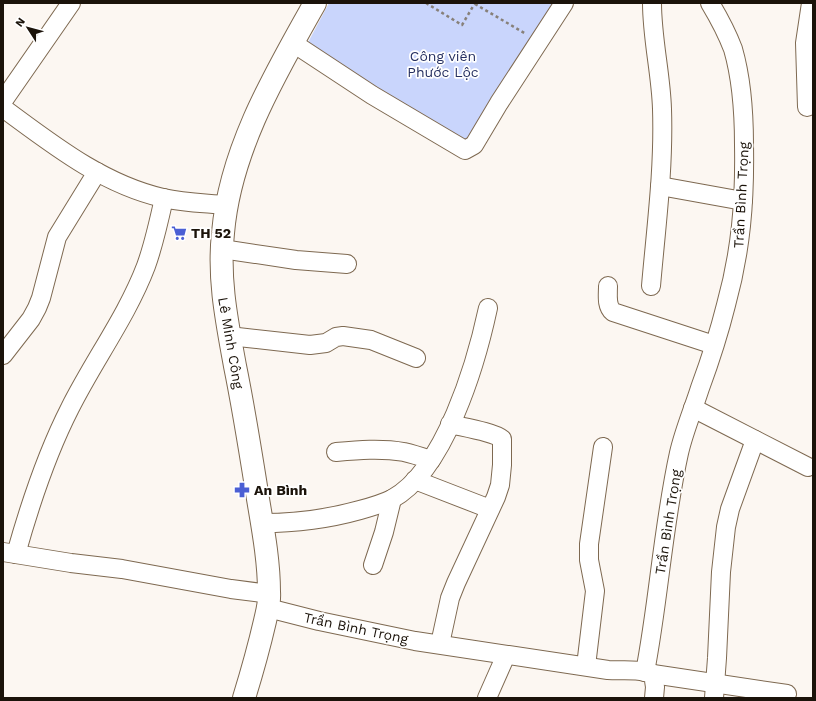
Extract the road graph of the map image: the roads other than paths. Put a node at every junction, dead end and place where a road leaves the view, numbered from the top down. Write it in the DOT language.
graph roads {
  1 [pos="72,3"];
  2 [pos="315,3"];
  3 [pos="564,3"];
  4 [pos="652,3"];
  5 [pos="710,3"];
  6 [pos="811,3"];
  7 [pos="293,43"];
  8 [pos="3,101"];
  9 [pos="807,107"];
  10 [pos="3,108"];
  11 [pos="97,172"];
  12 [pos="660,186"];
  13 [pos="164,198"];
  14 [pos="743,201"];
  15 [pos="226,205"];
  16 [pos="222,249"];
  17 [pos="347,264"];
  18 [pos="608,286"];
  19 [pos="651,286"];
  20 [pos="488,308"];
  21 [pos="229,336"];
  22 [pos="714,344"];
  23 [pos="3,355"];
  24 [pos="416,358"];
  25 [pos="693,408"];
  26 [pos="450,424"];
  27 [pos="755,440"];
  28 [pos="603,447"];
  29 [pos="336,452"];
  30 [pos="431,460"];
  31 [pos="808,467"];
  32 [pos="415,480"];
  33 [pos="392,499"];
  34 [pos="490,509"];
  35 [pos="262,523"];
  36 [pos="9,553"];
  37 [pos="373,565"];
  38 [pos="269,601"];
  39 [pos="440,644"];
  40 [pos="506,655"];
  41 [pos="586,666"];
  42 [pos="649,673"];
  43 [pos="714,690"];
  44 [pos="787,694"];
  45 [pos="244,698"];
  46 [pos="487,698"];
  47 [pos="654,698"];
  1 -- 8 [label="street"];
  2 -- 7 [label="main road, Lê Minh Công"];
  3 -- 7 [label="street"];
  4 -- 12 [label="street"];
  5 -- 14 [label="street, Trần Bình Trọng"];
  6 -- 9 [label="street"];
  7 -- 15 [label="main road, Lê Minh Công"];
  10 -- 11 [label="street"];
  11 -- 13 [label="street"];
  11 -- 23 [label="street"];
  12 -- 14 [label="street"];
  12 -- 19 [label="street"];
  13 -- 15 [label="street"];
  13 -- 36 [label="street"];
  14 -- 22 [label="street, Trần Bình Trọng"];
  15 -- 16 [label="main road, Lê Minh Công"];
  16 -- 17 [label="street"];
  16 -- 21 [label="main road, Lê Minh Công"];
  18 -- 22 [label="street"];
  20 -- 26 [label="street"];
  21 -- 24 [label="street"];
  21 -- 35 [label="main road, Lê Minh Công"];
  22 -- 25 [label="street, Trần Bình Trọng"];
  25 -- 27 [label="street"];
  25 -- 42 [label="street, Trần Bình Trọng"];
  26 -- 30 [label="street"];
  26 -- 34 [label="street"];
  27 -- 31 [label="street"];
  27 -- 43 [label="street"];
  28 -- 41 [label="street"];
  29 -- 30 [label="street"];
  30 -- 32 [label="street"];
  32 -- 33 [label="street"];
  32 -- 34 [label="street"];
  33 -- 35 [label="street"];
  33 -- 37 [label="street"];
  34 -- 39 [label="street"];
  35 -- 38 [label="main road, Lê Minh Công"];
  36 -- 38 [label="street, Trần Bình Trọng"];
  38 -- 39 [label="street, Trần Bình Trọng"];
  38 -- 45 [label="main road, Lê Minh Công"];
  39 -- 40 [label="street, Trần Bình Trọng"];
  40 -- 41 [label="street, Trần Bình Trọng"];
  40 -- 46 [label="street"];
  41 -- 42 [label="street, Trần Bình Trọng"];
  42 -- 43 [label="street"];
  42 -- 47 [label="street"];
  43 -- 44 [label="street"];
}
